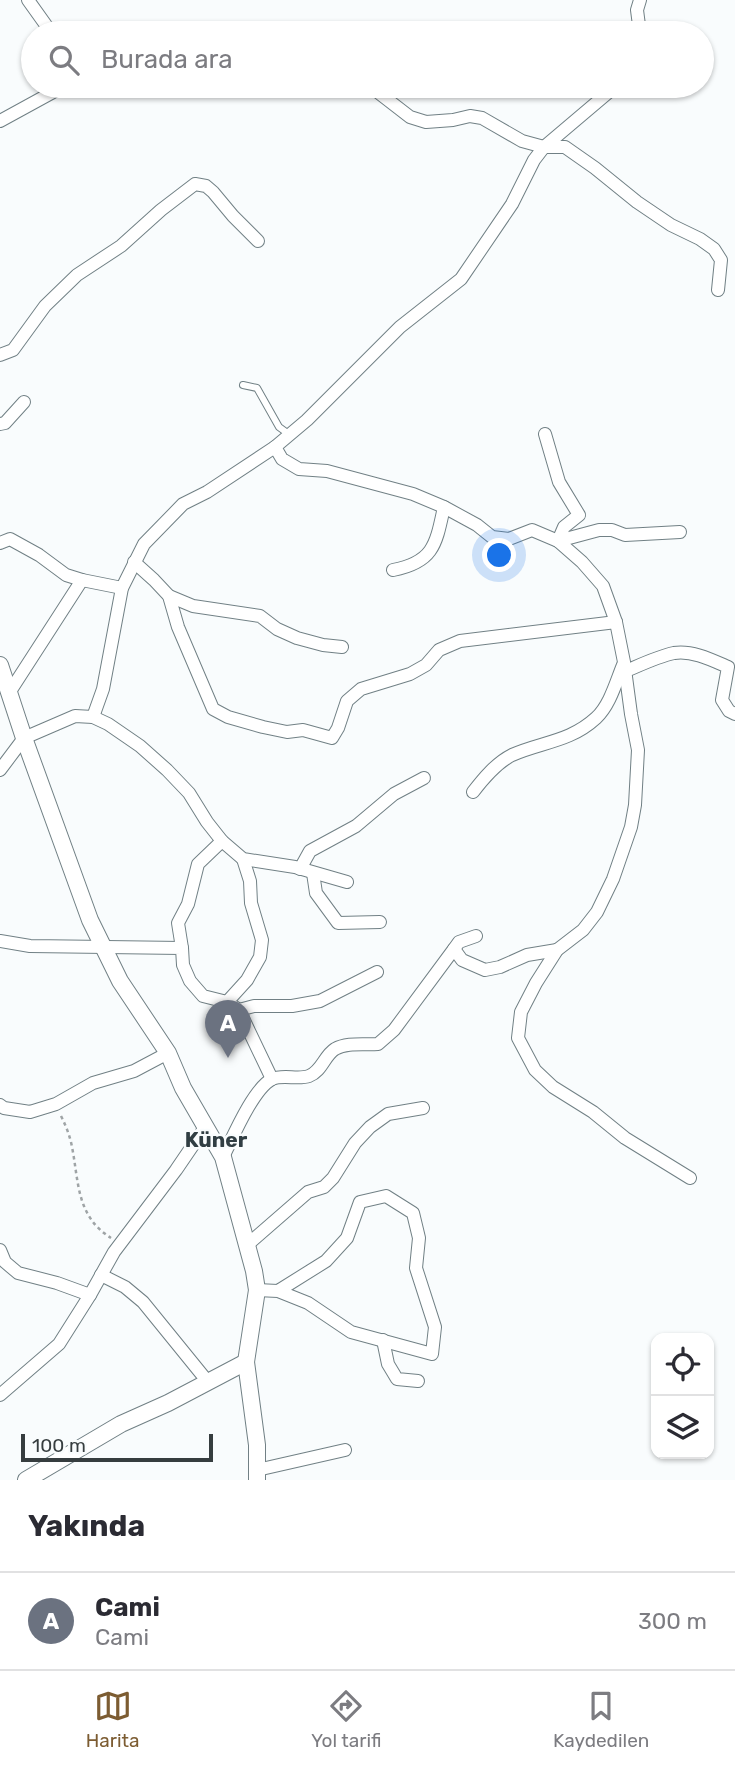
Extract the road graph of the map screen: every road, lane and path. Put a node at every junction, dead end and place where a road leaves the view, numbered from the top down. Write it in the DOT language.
graph roads {
  1 [pos="28,0"];
  2 [pos="640,0"];
  3 [pos="43,21"];
  4 [pos="638,21"];
  5 [pos="42,98"];
  6 [pos="385,98"];
  7 [pos="602,98"];
  8 [pos="0,121"];
  9 [pos="544,147"];
  10 [pos="258,241"];
  11 [pos="718,290"];
  12 [pos="0,355"];
  13 [pos="243,385"];
  14 [pos="24,401"];
  15 [pos="0,424"];
  16 [pos="545,433"];
  17 [pos="290,435"];
  18 [pos="275,447"];
  19 [pos="444,507"];
  20 [pos="680,532"];
  21 [pos="558,541"];
  22 [pos="0,543"];
  23 [pos="134,562"];
  24 [pos="393,570"];
  25 [pos="82,580"];
  26 [pos="122,587"];
  27 [pos="169,596"];
  28 [pos="616,622"];
  29 [pos="342,647"];
  30 [pos="625,666"];
  31 [pos="0,668"];
  32 [pos="9,693"];
  33 [pos="735,714"];
  34 [pos="93,717"];
  35 [pos="24,738"];
  36 [pos="0,769"];
  37 [pos="424,778"];
  38 [pos="472,792"];
  39 [pos="222,841"];
  40 [pos="243,859"];
  41 [pos="307,871"];
  42 [pos="347,882"];
  43 [pos="380,922"];
  44 [pos="476,936"];
  45 [pos="0,941"];
  46 [pos="105,947"];
  47 [pos="182,948"];
  48 [pos="454,948"];
  49 [pos="556,950"];
  50 [pos="377,972"];
  51 [pos="227,1002"];
  52 [pos="239,1010"];
  53 [pos="168,1053"];
  54 [pos="272,1079"];
  55 [pos="56,1104"];
  56 [pos="423,1108"];
  57 [pos="1,1109"];
  58 [pos="206,1126"];
  59 [pos="223,1157"];
  60 [pos="690,1178"];
  61 [pos="120,1243"];
  62 [pos="246,1246"];
  63 [pos="0,1251"];
  64 [pos="101,1275"];
  65 [pos="257,1290"];
  66 [pos="278,1291"];
  67 [pos="90,1295"];
  68 [pos="383,1340"];
  69 [pos="246,1362"];
  70 [pos="418,1381"];
  71 [pos="208,1382"];
  72 [pos="0,1395"];
  73 [pos="345,1450"];
  74 [pos="257,1475"];
  75 [pos="26,1480"];
  1 -- 3 [label="street"];
  2 -- 4 [label="street"];
  5 -- 8 [label="street"];
  6 -- 9 [label="street"];
  7 -- 9 [label="street"];
  9 -- 11 [label="street"];
  9 -- 17 [label="street"];
  10 -- 12 [label="street"];
  13 -- 17 [label="lane"];
  14 -- 15 [label="street"];
  16 -- 21 [label="street"];
  17 -- 18 [label="street"];
  18 -- 19 [label="street"];
  18 -- 23 [label="street"];
  19 -- 21 [label="street"];
  19 -- 24 [label="street"];
  20 -- 21 [label="street"];
  21 -- 28 [label="street"];
  22 -- 25 [label="street"];
  23 -- 26 [label="street"];
  23 -- 27 [label="street"];
  25 -- 26 [label="street"];
  25 -- 32 [label="street"];
  26 -- 34 [label="street"];
  27 -- 28 [label="street"];
  27 -- 29 [label="street"];
  28 -- 30 [label="street"];
  30 -- 33 [label="street"];
  30 -- 38 [label="street"];
  30 -- 49 [label="street"];
  31 -- 32 [label="street"];
  32 -- 35 [label="street"];
  34 -- 35 [label="street"];
  34 -- 39 [label="street"];
  35 -- 36 [label="street"];
  35 -- 46 [label="street"];
  37 -- 41 [label="street"];
  39 -- 40 [label="street"];
  39 -- 47 [label="street"];
  40 -- 41 [label="street"];
  40 -- 51 [label="street"];
  41 -- 42 [label="street"];
  41 -- 43 [label="street"];
  44 -- 48 [label="street"];
  45 -- 46 [label="street"];
  46 -- 47 [label="street"];
  46 -- 53 [label="street"];
  47 -- 51 [label="street"];
  48 -- 49 [label="street"];
  48 -- 54 [label="street"];
  49 -- 60 [label="street"];
  50 -- 52 [label="street"];
  51 -- 52 [label="street"];
  52 -- 54 [label="street"];
  53 -- 55 [label="street"];
  53 -- 58 [label="street"];
  54 -- 59 [label="street"];
  55 -- 57 [label="street"];
  55 -- 61 [label="path"];
  56 -- 62 [label="street"];
  58 -- 59 [label="street"];
  58 -- 61 [label="street"];
  59 -- 62 [label="street"];
  61 -- 64 [label="street"];
  62 -- 65 [label="street"];
  63 -- 67 [label="street"];
  64 -- 67 [label="street"];
  64 -- 71 [label="street"];
  65 -- 66 [label="street"];
  65 -- 69 [label="street"];
  66 -- 68 [label="street"];
  66 -- 68 [label="street"];
  67 -- 72 [label="street"];
  68 -- 70 [label="street"];
  69 -- 71 [label="street"];
  69 -- 74 [label="street"];
  71 -- 75 [label="street"];
  73 -- 74 [label="street"];
}
